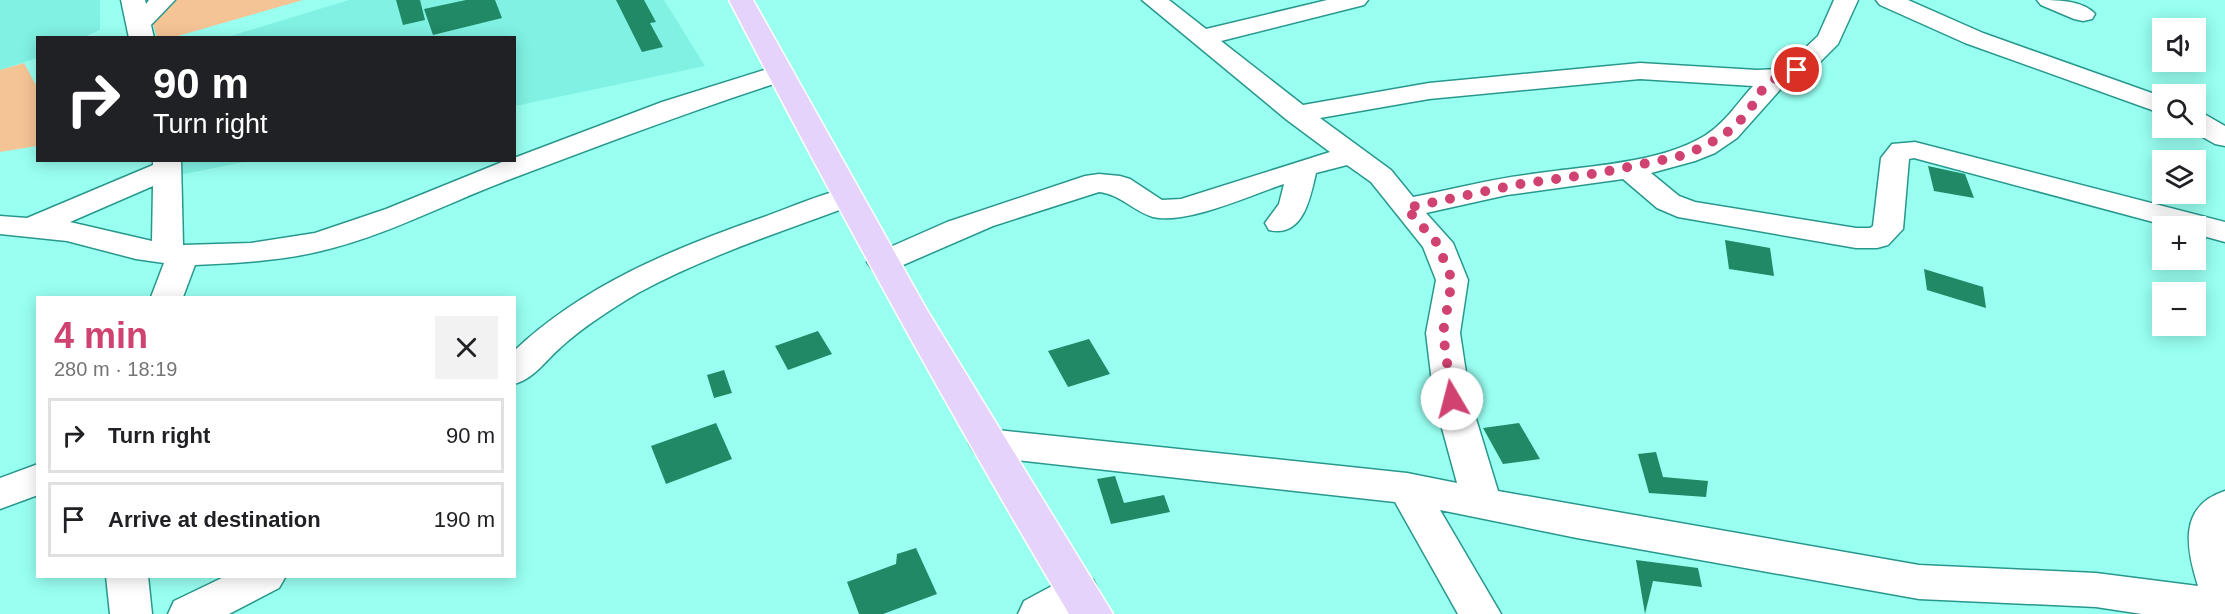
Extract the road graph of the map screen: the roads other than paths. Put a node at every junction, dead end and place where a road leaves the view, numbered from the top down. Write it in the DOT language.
graph roads {
  1 [pos="134,0"];
  2 [pos="163,0"];
  3 [pos="741,0"];
  4 [pos="1154,0"];
  5 [pos="1356,0"];
  6 [pos="1846,0"];
  7 [pos="1888,0"];
  8 [pos="2049,0"];
  9 [pos="2083,14"];
  10 [pos="140,31"];
  11 [pos="1202,38"];
  12 [pos="780,73"];
  13 [pos="1776,78"];
  14 [pos="2152,102"];
  15 [pos="1297,114"];
  16 [pos="2206,127"];
  17 [pos="2225,138"];
  18 [pos="1353,155"];
  19 [pos="167,165"];
  20 [pos="1628,168"];
  21 [pos="1302,169"];
  22 [pos="847,197"];
  23 [pos="1406,208"];
  24 [pos="1280,223"];
  25 [pos="12,228"];
  26 [pos="2225,232"];
  27 [pos="175,254"];
  28 [pos="883,262"];
  29 [pos="167,296"];
  30 [pos="516,370"];
  31 [pos="988,443"];
  32 [pos="36,480"];
  33 [pos="1407,488"];
  34 [pos="0,494"];
  35 [pos="1482,503"];
  36 [pos="2225,506"];
  37 [pos="127,578"];
  38 [pos="261,578"];
  39 [pos="2019,600"];
  40 [pos="1085,603"];
  41 [pos="2225,608"];
  42 [pos="131,614"];
  43 [pos="189,614"];
  44 [pos="1040,614"];
  45 [pos="1480,614"];
  1 -- 10 [label="street"];
  2 -- 10 [label="street"];
  3 -- 12 [label="main road"];
  4 -- 11 [label="street"];
  5 -- 11 [label="street"];
  6 -- 13 [label="street"];
  7 -- 14 [label="street"];
  8 -- 9 [label="street"];
  11 -- 15 [label="street"];
  12 -- 22 [label="main road"];
  12 -- 27 [label="street"];
  13 -- 15 [label="street"];
  13 -- 20 [label="street"];
  15 -- 18 [label="street"];
  16 -- 17 [label="street"];
  18 -- 21 [label="street"];
  18 -- 23 [label="street"];
  19 -- 25 [label="street"];
  19 -- 27 [label="street"];
  20 -- 23 [label="street"];
  20 -- 26 [label="street"];
  21 -- 24 [label="street"];
  21 -- 28 [label="street"];
  22 -- 28 [label="main road"];
  22 -- 30 [label="street"];
  23 -- 35 [label="street"];
  25 -- 27 [label="street"];
  27 -- 29 [label="street"];
  28 -- 31 [label="main road"];
  31 -- 33 [label="street"];
  31 -- 40 [label="main road"];
  32 -- 34 [label="street"];
  33 -- 35 [label="street"];
  33 -- 45 [label="street"];
  35 -- 39 [label="street"];
  36 -- 41 [label="street"];
  37 -- 42 [label="street"];
  38 -- 43 [label="street"];
  39 -- 41 [label="street"];
  40 -- 44 [label="street"];
}
